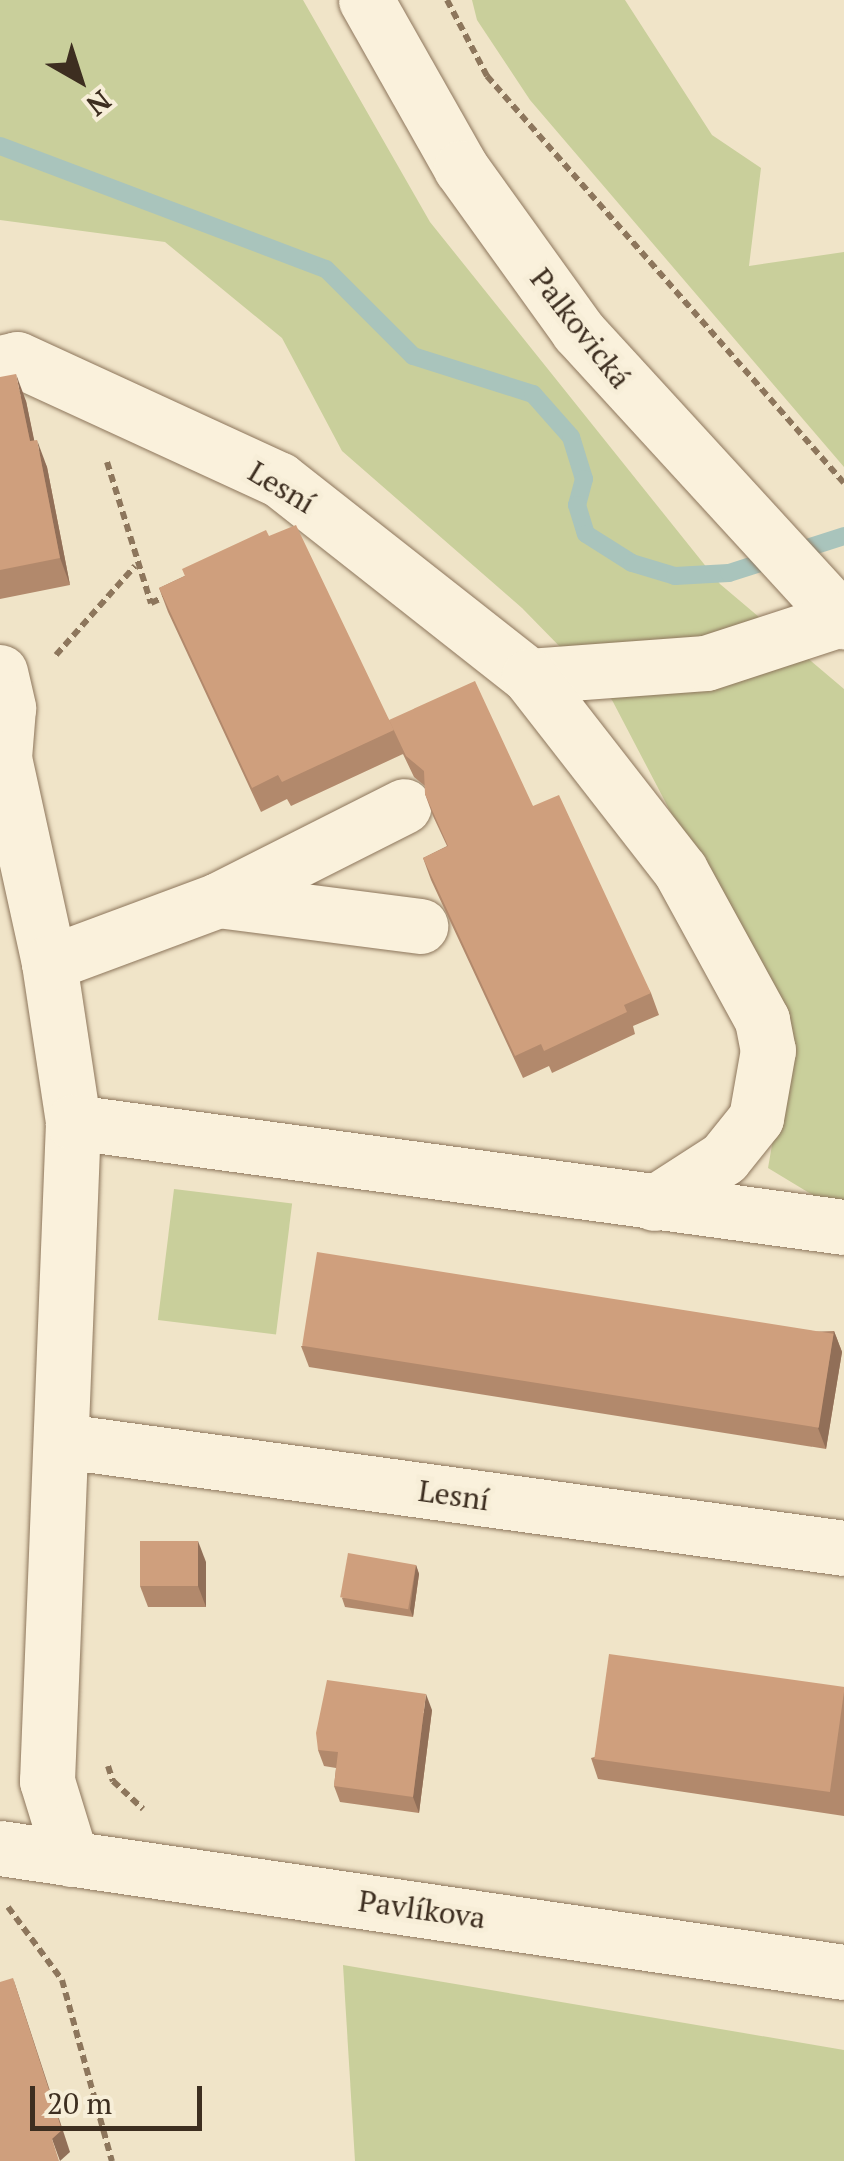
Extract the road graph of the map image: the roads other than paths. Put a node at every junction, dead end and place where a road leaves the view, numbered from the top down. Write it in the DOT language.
graph roads {
  1 [pos="366,0"];
  2 [pos="0,363"];
  3 [pos="834,611"];
  4 [pos="529,676"];
  5 [pos="3,724"];
  6 [pos="404,806"];
  7 [pos="218,900"];
  8 [pos="420,926"];
  9 [pos="49,962"];
  10 [pos="73,1122"];
  11 [pos="654,1203"];
  12 [pos="844,1227"];
  13 [pos="63,1442"];
  14 [pos="844,1548"];
  15 [pos="0,1848"];
  16 [pos="71,1860"];
  17 [pos="844,1972"];
  1 -- 3 [label="street, Palkovická"];
  2 -- 4 [label="street, Lesní"];
  3 -- 4 [label="street"];
  4 -- 11 [label="street, Lesní"];
  5 -- 9 [label="street"];
  6 -- 7 [label="street"];
  7 -- 8 [label="street"];
  7 -- 9 [label="street"];
  9 -- 10 [label="street"];
  10 -- 11 [label="street"];
  10 -- 13 [label="street"];
  11 -- 12 [label="street"];
  13 -- 14 [label="street, Lesní"];
  13 -- 16 [label="street"];
  15 -- 16 [label="street, Pavlíkova"];
  16 -- 17 [label="street, Pavlíkova"];
}
